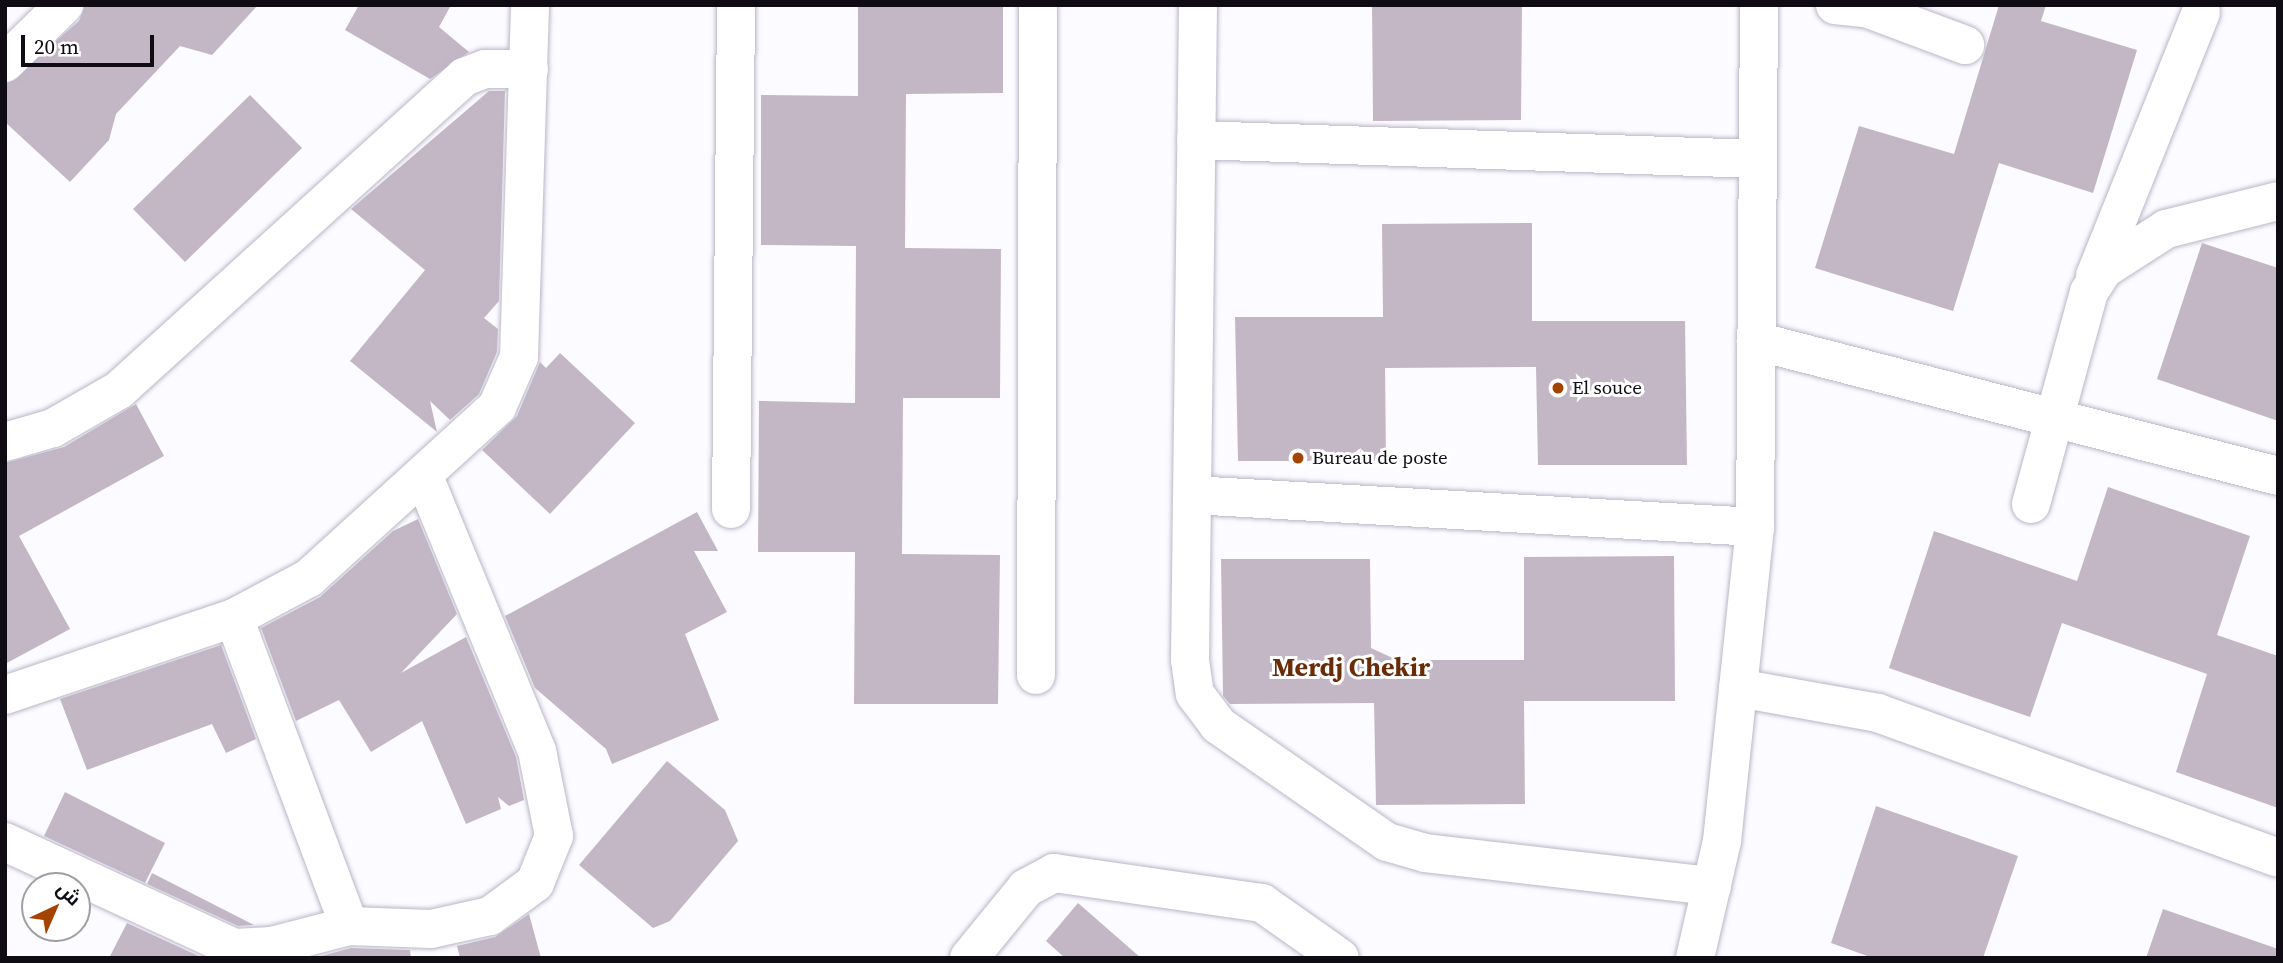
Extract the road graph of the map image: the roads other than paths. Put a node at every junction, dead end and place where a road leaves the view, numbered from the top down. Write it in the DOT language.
graph roads {
  1 [pos="64,5"];
  2 [pos="530,5"];
  3 [pos="736,5"];
  4 [pos="1038,5"];
  5 [pos="1198,5"];
  6 [pos="1759,5"];
  7 [pos="1856,6"];
  8 [pos="2201,12"];
  9 [pos="1965,45"];
  10 [pos="5,63"];
  11 [pos="529,69"];
  12 [pos="1196,140"];
  13 [pos="1756,159"];
  14 [pos="2278,201"];
  15 [pos="2089,292"];
  16 [pos="1756,341"];
  17 [pos="2057,416"];
  18 [pos="5,442"];
  19 [pos="2278,476"];
  20 [pos="424,477"];
  21 [pos="1192,495"];
  22 [pos="2032,504"];
  23 [pos="731,509"];
  24 [pos="1755,527"];
  25 [pos="234,618"];
  26 [pos="1036,675"];
  27 [pos="1738,688"];
  28 [pos="5,695"];
  29 [pos="5,842"];
  30 [pos="2278,858"];
  31 [pos="1712,886"];
  32 [pos="349,926"];
  33 [pos="969,958"];
  34 [pos="1340,958"];
  35 [pos="1695,958"];
  1 -- 10 [label="street"];
  2 -- 11 [label="street"];
  3 -- 23 [label="street"];
  4 -- 26 [label="street"];
  5 -- 12 [label="street"];
  6 -- 13 [label="street"];
  7 -- 9 [label="street"];
  8 -- 15 [label="street"];
  11 -- 18 [label="street"];
  11 -- 20 [label="street"];
  12 -- 13 [label="street"];
  12 -- 21 [label="street"];
  13 -- 16 [label="street"];
  14 -- 15 [label="street"];
  15 -- 17 [label="street"];
  16 -- 17 [label="street"];
  16 -- 24 [label="street"];
  17 -- 19 [label="street"];
  17 -- 22 [label="street"];
  20 -- 25 [label="street"];
  20 -- 32 [label="street"];
  21 -- 24 [label="street"];
  21 -- 31 [label="street"];
  24 -- 27 [label="street"];
  25 -- 28 [label="street"];
  25 -- 32 [label="street"];
  27 -- 30 [label="street"];
  27 -- 31 [label="street"];
  29 -- 32 [label="street"];
  31 -- 35 [label="street"];
  33 -- 34 [label="street"];
}
